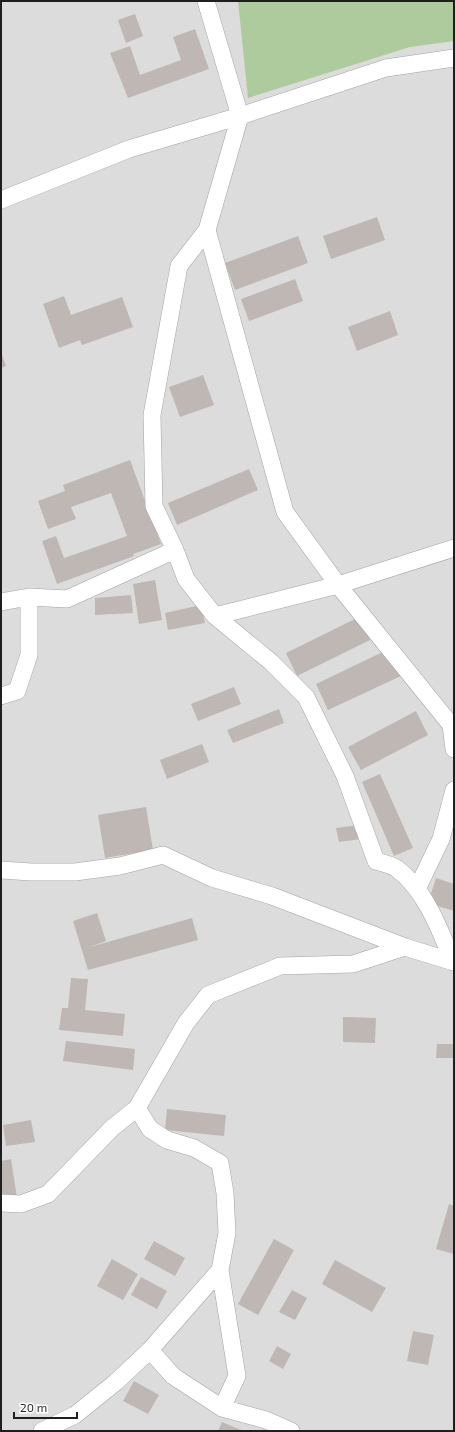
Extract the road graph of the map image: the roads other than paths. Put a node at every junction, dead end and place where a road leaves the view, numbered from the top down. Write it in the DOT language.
graph roads {
  1 [pos="206,1"];
  2 [pos="454,58"];
  3 [pos="240,116"];
  4 [pos="1,200"];
  5 [pos="207,230"];
  6 [pos="454,548"];
  7 [pos="175,550"];
  8 [pos="338,585"];
  9 [pos="29,597"];
  10 [pos="1,602"];
  11 [pos="215,616"];
  12 [pos="1,696"];
  13 [pos="454,704"];
  14 [pos="438,708"];
  15 [pos="454,749"];
  16 [pos="454,790"];
  17 [pos="1,870"];
  18 [pos="417,889"];
  19 [pos="405,947"];
  20 [pos="453,962"];
  21 [pos="137,1108"];
  22 [pos="1,1203"];
  23 [pos="220,1270"];
  24 [pos="150,1350"];
  25 [pos="222,1408"];
  26 [pos="42,1431"];
  27 [pos="291,1431"];
  1 -- 3 [label="street"];
  2 -- 3 [label="street"];
  3 -- 4 [label="street"];
  3 -- 5 [label="street"];
  5 -- 7 [label="street"];
  5 -- 8 [label="street"];
  6 -- 8 [label="street"];
  7 -- 9 [label="street"];
  7 -- 11 [label="street"];
  8 -- 11 [label="street"];
  8 -- 14 [label="street"];
  9 -- 10 [label="street"];
  9 -- 12 [label="street"];
  11 -- 18 [label="street"];
  13 -- 14 [label="street"];
  14 -- 15 [label="street"];
  16 -- 18 [label="street"];
  17 -- 19 [label="street"];
  18 -- 20 [label="street"];
  19 -- 20 [label="street"];
  19 -- 21 [label="street"];
  21 -- 22 [label="street"];
  21 -- 23 [label="street"];
  23 -- 24 [label="street"];
  23 -- 25 [label="street"];
  24 -- 25 [label="street"];
  24 -- 26 [label="street"];
  25 -- 27 [label="street"];
}
